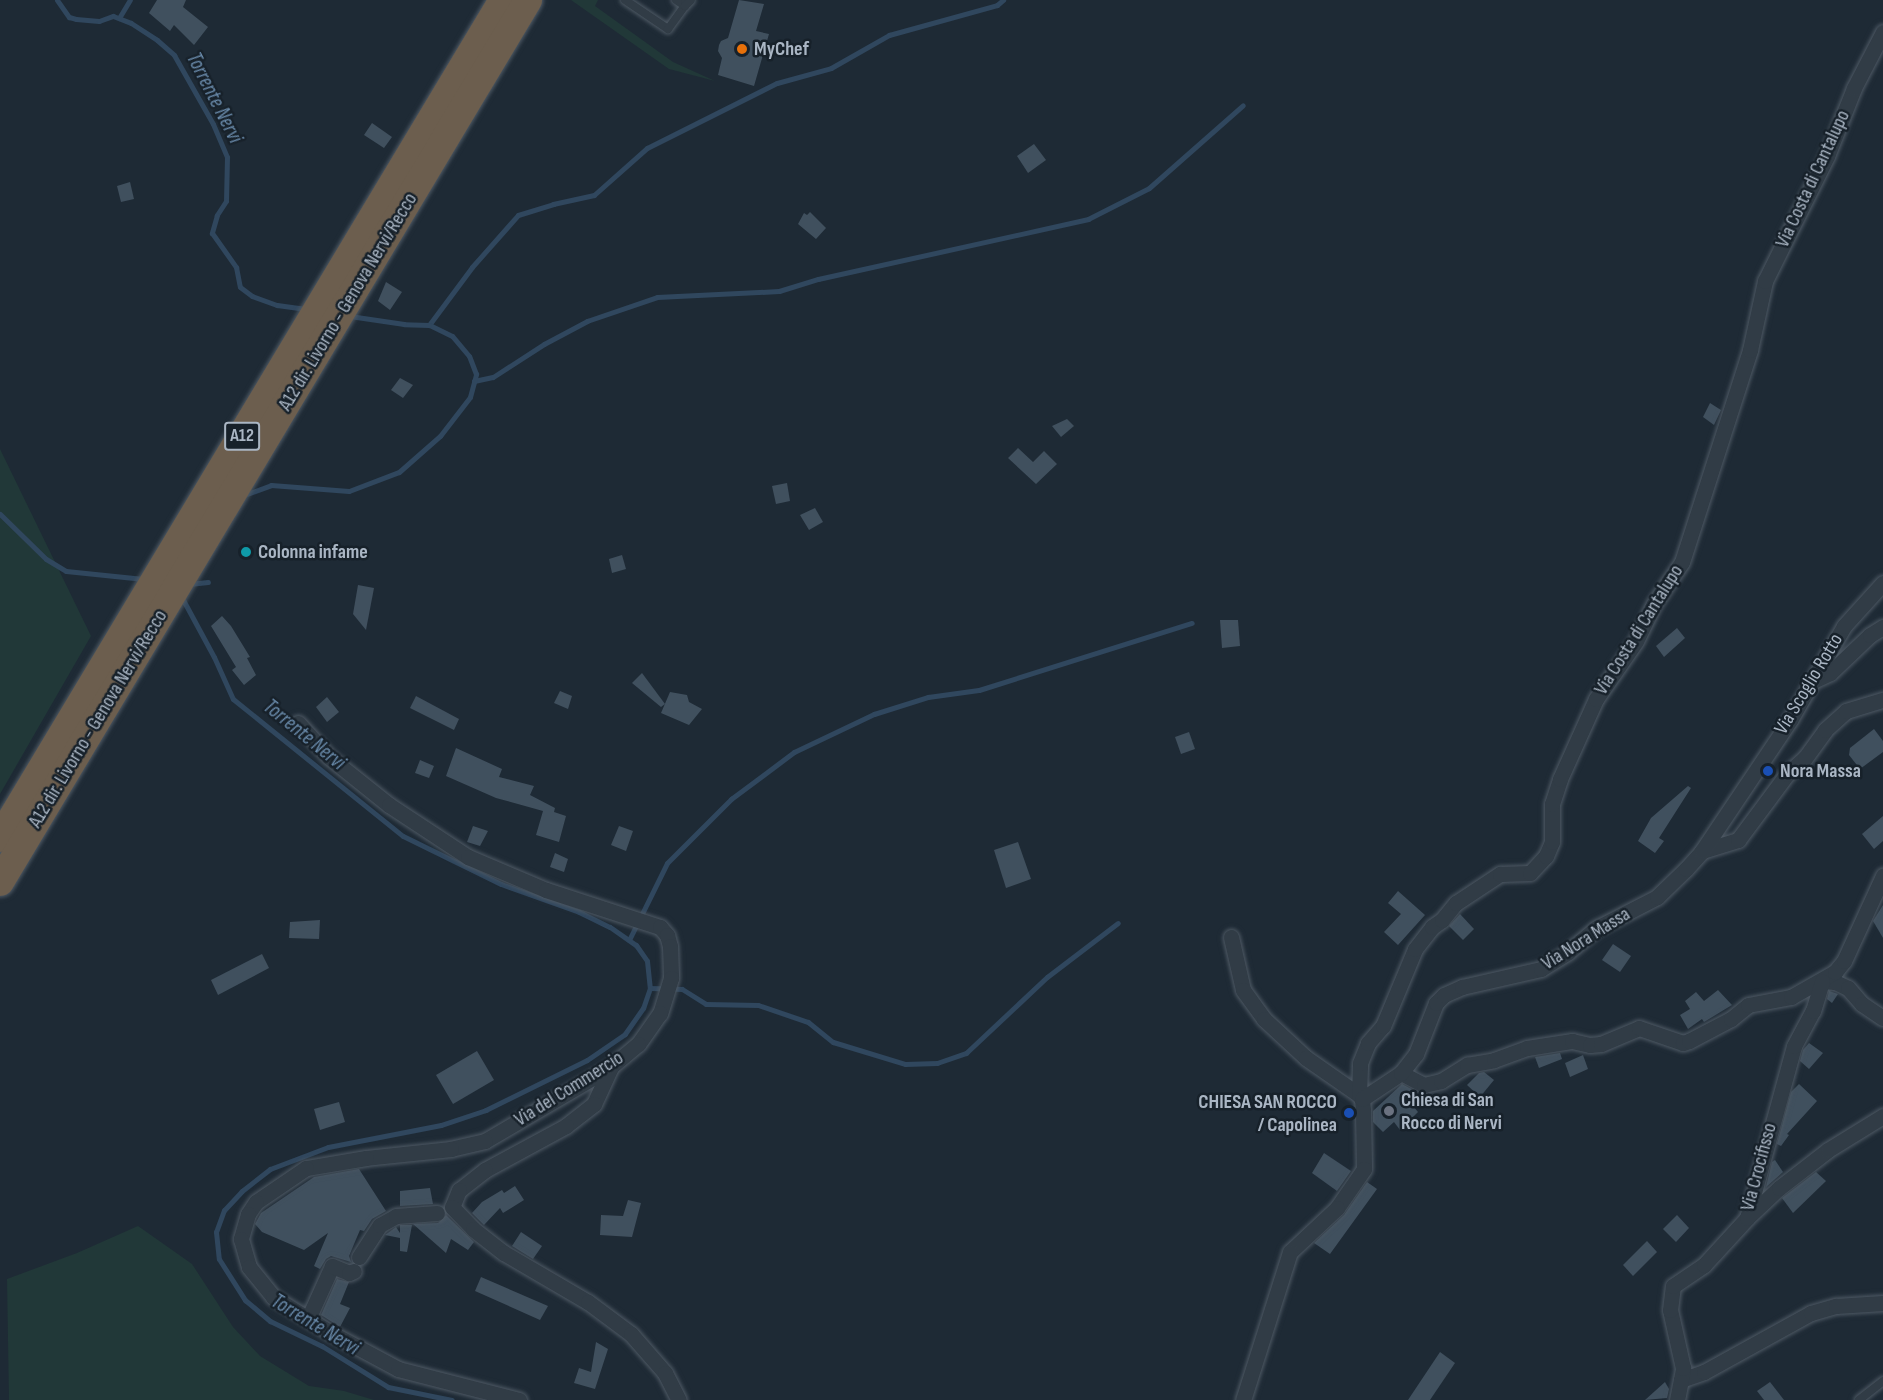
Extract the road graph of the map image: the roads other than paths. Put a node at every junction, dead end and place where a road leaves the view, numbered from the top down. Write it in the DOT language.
graph roads {
  1 [pos="503,0"];
  2 [pos="528,0"];
  3 [pos="625,0"];
  4 [pos="676,0"];
  5 [pos="687,2"];
  6 [pos="1883,32"];
  7 [pos="1883,583"];
  8 [pos="1883,627"];
  9 [pos="1813,681"];
  10 [pos="1883,700"];
  11 [pos="298,723"];
  12 [pos="0,838"];
  13 [pos="1702,851"];
  14 [pos="1883,876"];
  15 [pos="0,882"];
  16 [pos="1231,937"];
  17 [pos="1822,981"];
  18 [pos="1883,1018"];
  19 [pos="611,1067"];
  20 [pos="1401,1073"];
  21 [pos="1361,1097"];
  22 [pos="1883,1116"];
  23 [pos="437,1213"];
  24 [pos="1747,1218"];
  25 [pos="1883,1303"];
  26 [pos="308,1319"];
  27 [pos="1681,1380"];
  28 [pos="1883,1381"];
  29 [pos="519,1400"];
  30 [pos="679,1400"];
  31 [pos="1243,1400"];
  32 [pos="1677,1400"];
  33 [pos="1859,1400"];
  1 -- 12 [label="highway, A12"];
  2 -- 15 [label="highway, A12 dir. Livorno - Genova Nervi/Recco / A12"];
  3 -- 5 [label="lane"];
  4 -- 5 [label="lane"];
  6 -- 21 [label="street, Via Costa di Cantalupo"];
  7 -- 9 [label="street, Via Scoglio Rotto"];
  8 -- 9 [label="street"];
  9 -- 13 [label="street, Via Scoglio Rotto"];
  10 -- 13 [label="street"];
  11 -- 19 [label="street, Via del Commercio"];
  13 -- 20 [label="street, Via Nora Massa"];
  14 -- 17 [label="street"];
  16 -- 21 [label="street"];
  17 -- 18 [label="street"];
  17 -- 20 [label="street"];
  17 -- 24 [label="street, Via Crocifisso"];
  19 -- 26 [label="street, Via del Commercio"];
  19 -- 30 [label="street"];
  20 -- 21 [label="street, Via Nora Massa"];
  21 -- 31 [label="street, Via Costa di Cantalupo"];
  22 -- 24 [label="street"];
  23 -- 26 [label="street"];
  24 -- 27 [label="street, Via Crocifisso"];
  25 -- 27 [label="street"];
  26 -- 29 [label="street, Via del Commercio"];
  27 -- 32 [label="street, Via Crocifisso"];
  28 -- 33 [label="lane"];
}
